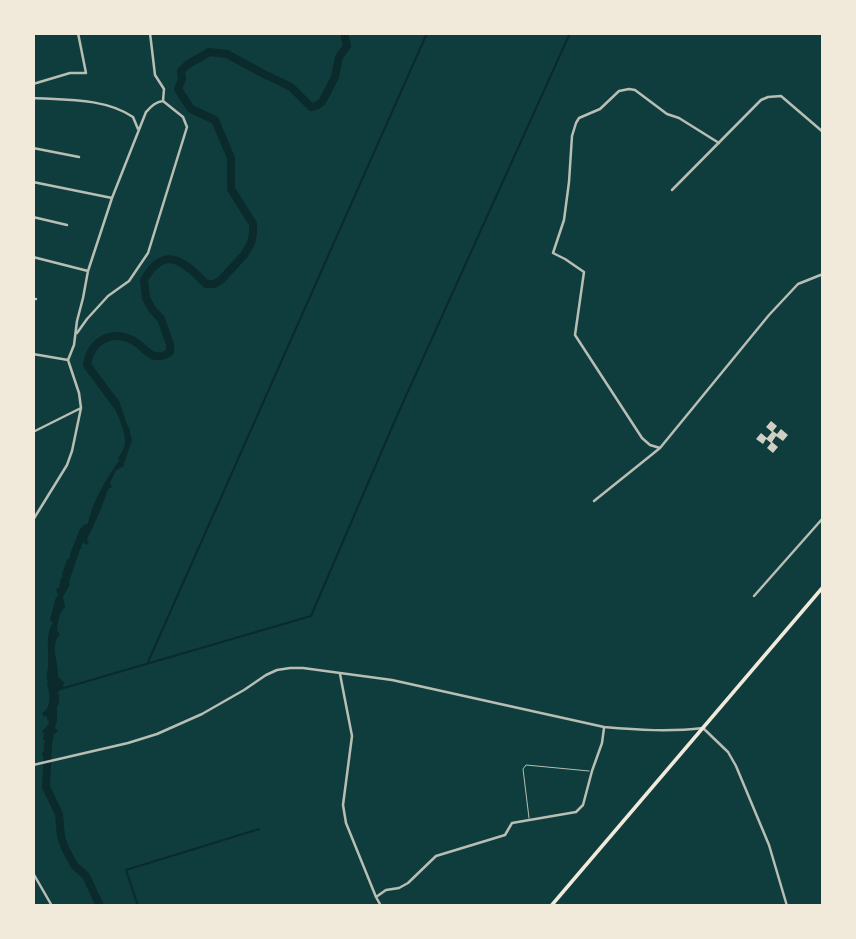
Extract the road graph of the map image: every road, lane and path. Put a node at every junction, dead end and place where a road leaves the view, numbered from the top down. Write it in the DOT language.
graph roads {
  1 [pos="78,33"];
  2 [pos="150,33"];
  3 [pos="33,84"];
  4 [pos="33,98"];
  5 [pos="163,101"];
  6 [pos="138,129"];
  7 [pos="823,132"];
  8 [pos="719,143"];
  9 [pos="33,148"];
  10 [pos="79,157"];
  11 [pos="33,181"];
  12 [pos="672,190"];
  13 [pos="112,198"];
  14 [pos="33,216"];
  15 [pos="67,225"];
  16 [pos="33,257"];
  17 [pos="88,271"];
  18 [pos="823,274"];
  19 [pos="76,335"];
  20 [pos="33,354"];
  21 [pos="68,360"];
  22 [pos="80,408"];
  23 [pos="33,432"];
  24 [pos="660,448"];
  25 [pos="594,501"];
  26 [pos="823,518"];
  27 [pos="33,520"];
  28 [pos="823,587"];
  29 [pos="754,596"];
  30 [pos="340,674"];
  31 [pos="604,727"];
  32 [pos="703,728"];
  33 [pos="33,765"];
  34 [pos="592,771"];
  35 [pos="529,820"];
  36 [pos="33,873"];
  37 [pos="376,897"];
  38 [pos="52,906"];
  39 [pos="381,906"];
  40 [pos="551,906"];
  41 [pos="787,906"];
  1 -- 3 [label="street"];
  2 -- 5 [label="street"];
  4 -- 6 [label="street"];
  5 -- 6 [label="street"];
  5 -- 19 [label="street"];
  6 -- 13 [label="street"];
  7 -- 8 [label="street"];
  8 -- 12 [label="street"];
  8 -- 24 [label="street"];
  9 -- 10 [label="street"];
  11 -- 13 [label="street"];
  13 -- 17 [label="street"];
  14 -- 15 [label="street"];
  16 -- 17 [label="street"];
  17 -- 19 [label="street"];
  18 -- 24 [label="street"];
  19 -- 21 [label="street"];
  20 -- 21 [label="street"];
  21 -- 22 [label="street"];
  22 -- 23 [label="street"];
  22 -- 27 [label="street"];
  24 -- 25 [label="street"];
  26 -- 29 [label="street"];
  28 -- 32 [label="main road"];
  30 -- 31 [label="street"];
  30 -- 33 [label="street"];
  30 -- 37 [label="street"];
  31 -- 32 [label="street"];
  31 -- 34 [label="street"];
  32 -- 40 [label="main road"];
  32 -- 41 [label="street"];
  34 -- 35 [label="street"];
  34 -- 35 [label="lane"];
  35 -- 37 [label="street"];
  36 -- 38 [label="street"];
  37 -- 39 [label="street"];
}
